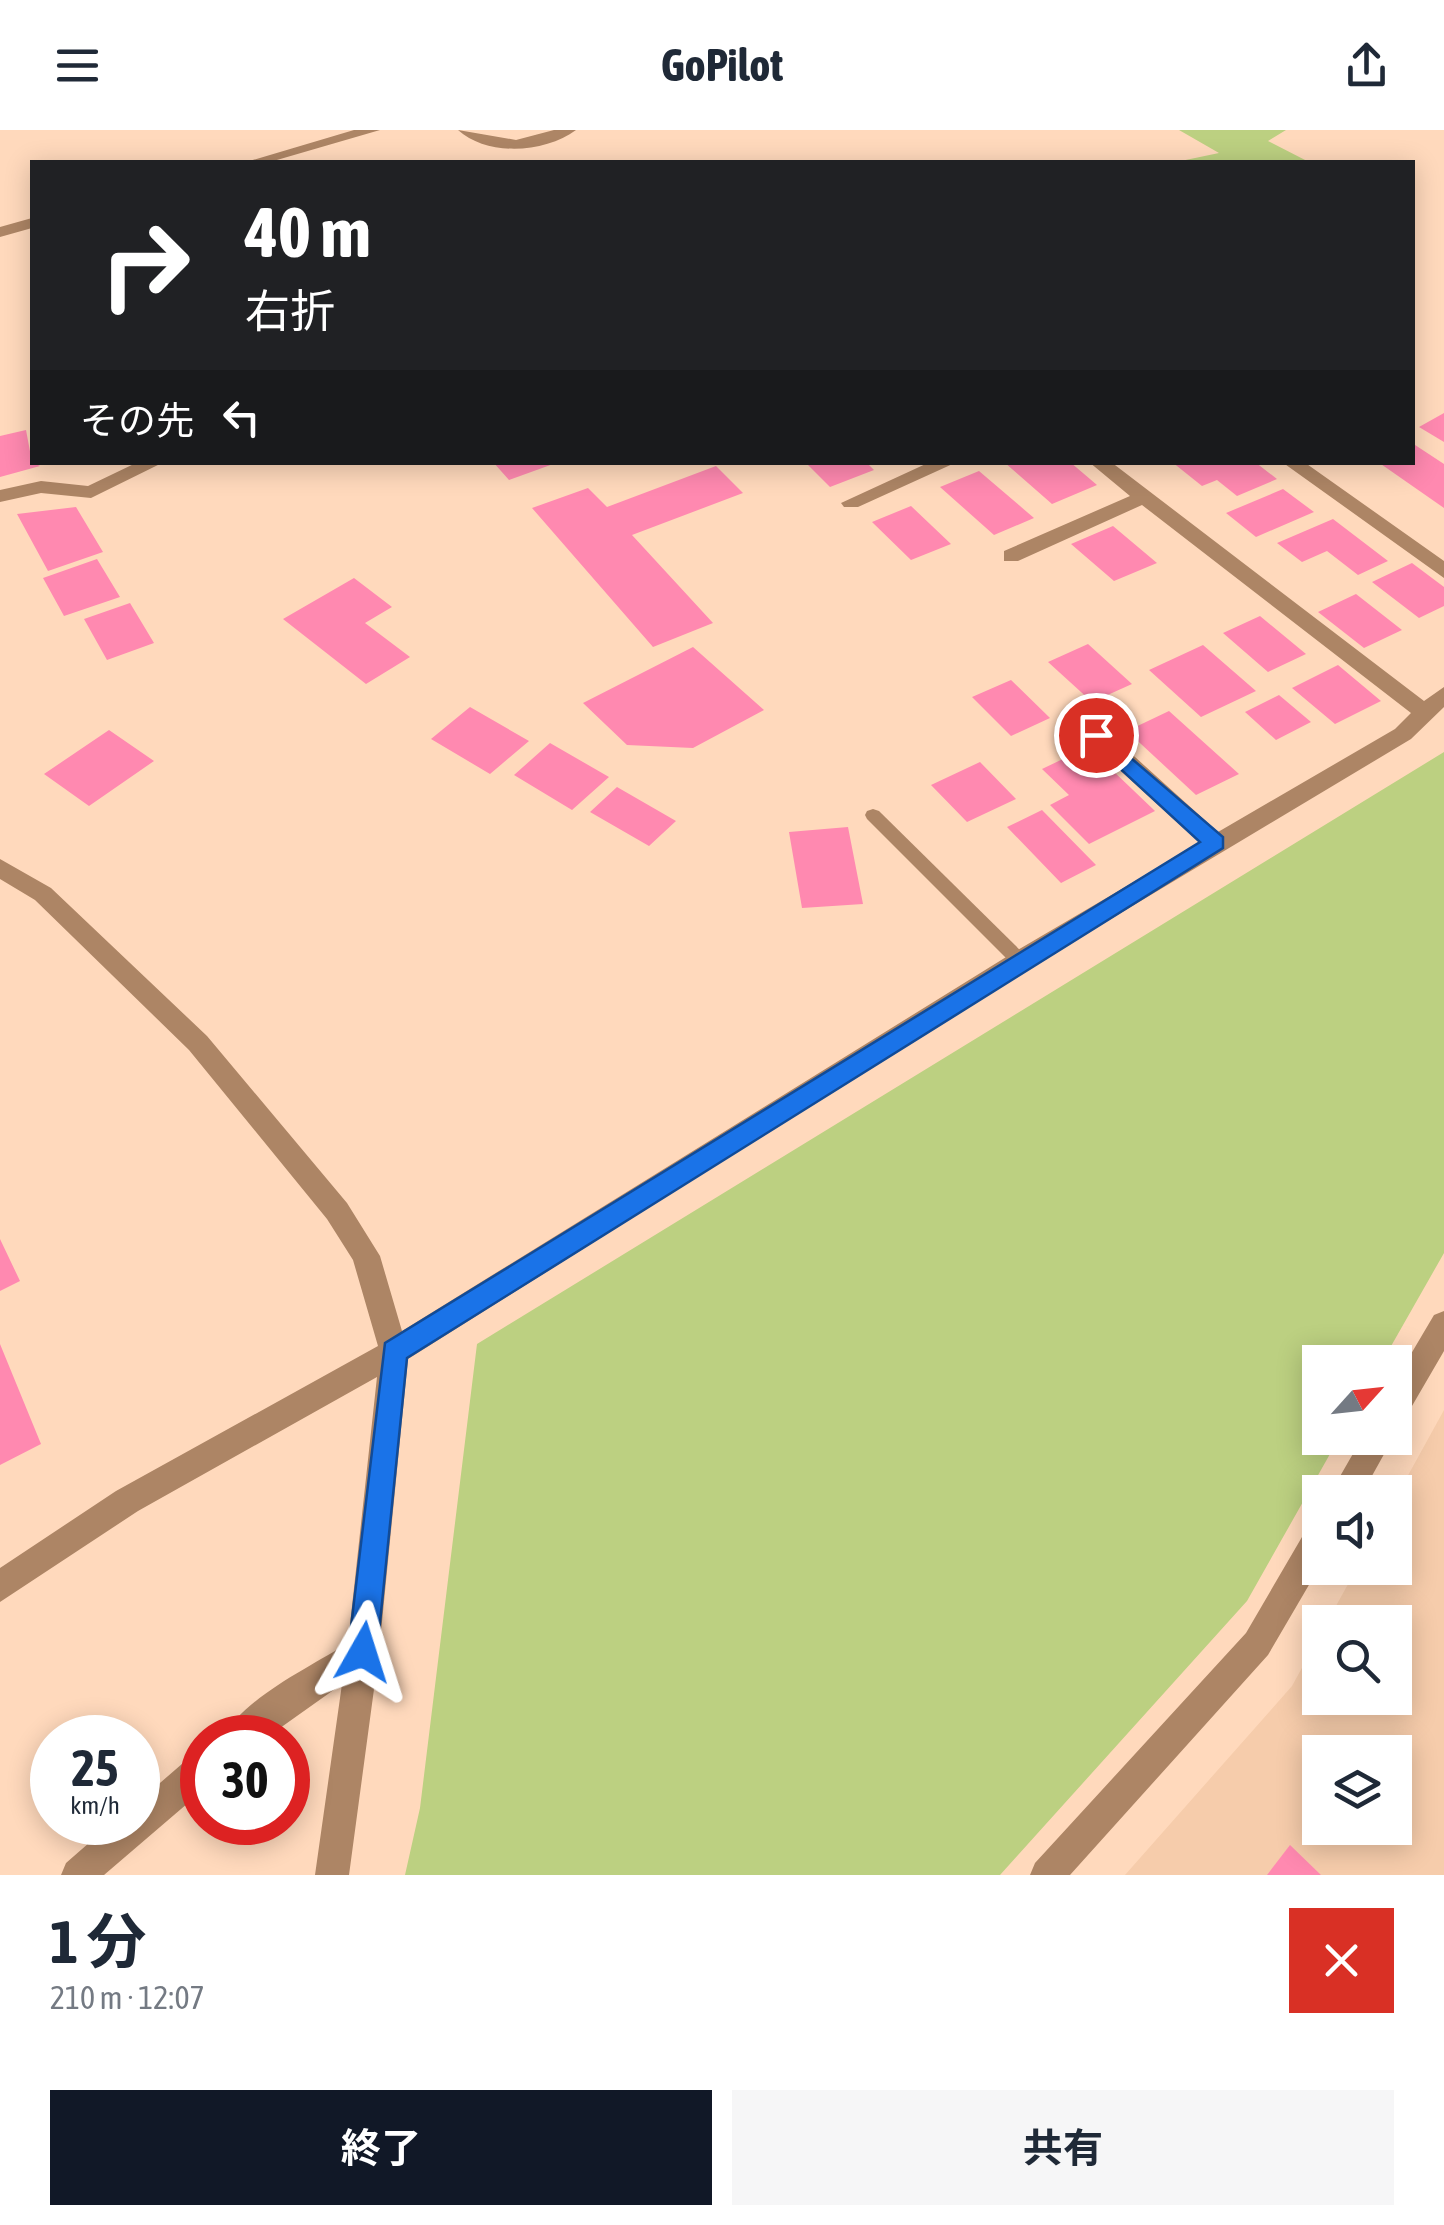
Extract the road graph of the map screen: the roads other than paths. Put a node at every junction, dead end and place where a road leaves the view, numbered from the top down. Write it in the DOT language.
graph roads {
  1 [pos="372,130"];
  2 [pos="466,130"];
  3 [pos="568,130"];
  4 [pos="261,160"];
  5 [pos="30,224"];
  6 [pos="0,232"];
  7 [pos="148,465"];
  8 [pos="941,465"];
  9 [pos="1102,465"];
  10 [pos="1295,465"];
  11 [pos="0,496"];
  12 [pos="1143,497"];
  13 [pos="851,502"];
  14 [pos="1011,556"];
  15 [pos="1444,571"];
  16 [pos="1436,704"];
  17 [pos="1096,735"];
  18 [pos="873,814"];
  19 [pos="1215,843"];
  20 [pos="0,868"];
  21 [pos="1020,961"];
  22 [pos="1444,1324"];
  23 [pos="394,1352"];
  24 [pos="1412,1379"];
  25 [pos="1302,1567"];
  26 [pos="0,1586"];
  27 [pos="363,1652"];
  28 [pos="266,1715"];
  29 [pos="180,1788"];
  30 [pos="78,1875"];
  31 [pos="332,1875"];
  32 [pos="1047,1875"];
  1 -- 4 [label="street"];
  2 -- 3 [label="street"];
  5 -- 6 [label="street"];
  7 -- 11 [label="street"];
  8 -- 13 [label="street"];
  9 -- 12 [label="street"];
  10 -- 15 [label="street"];
  12 -- 14 [label="street"];
  12 -- 16 [label="street"];
  16 -- 19 [label="street"];
  17 -- 19 [label="street"];
  18 -- 21 [label="lane"];
  19 -- 21 [label="street"];
  20 -- 23 [label="street"];
  21 -- 23 [label="street"];
  22 -- 24 [label="street"];
  23 -- 26 [label="street"];
  23 -- 27 [label="street"];
  25 -- 32 [label="street"];
  27 -- 28 [label="street"];
  27 -- 31 [label="street"];
  29 -- 30 [label="street"];
}
